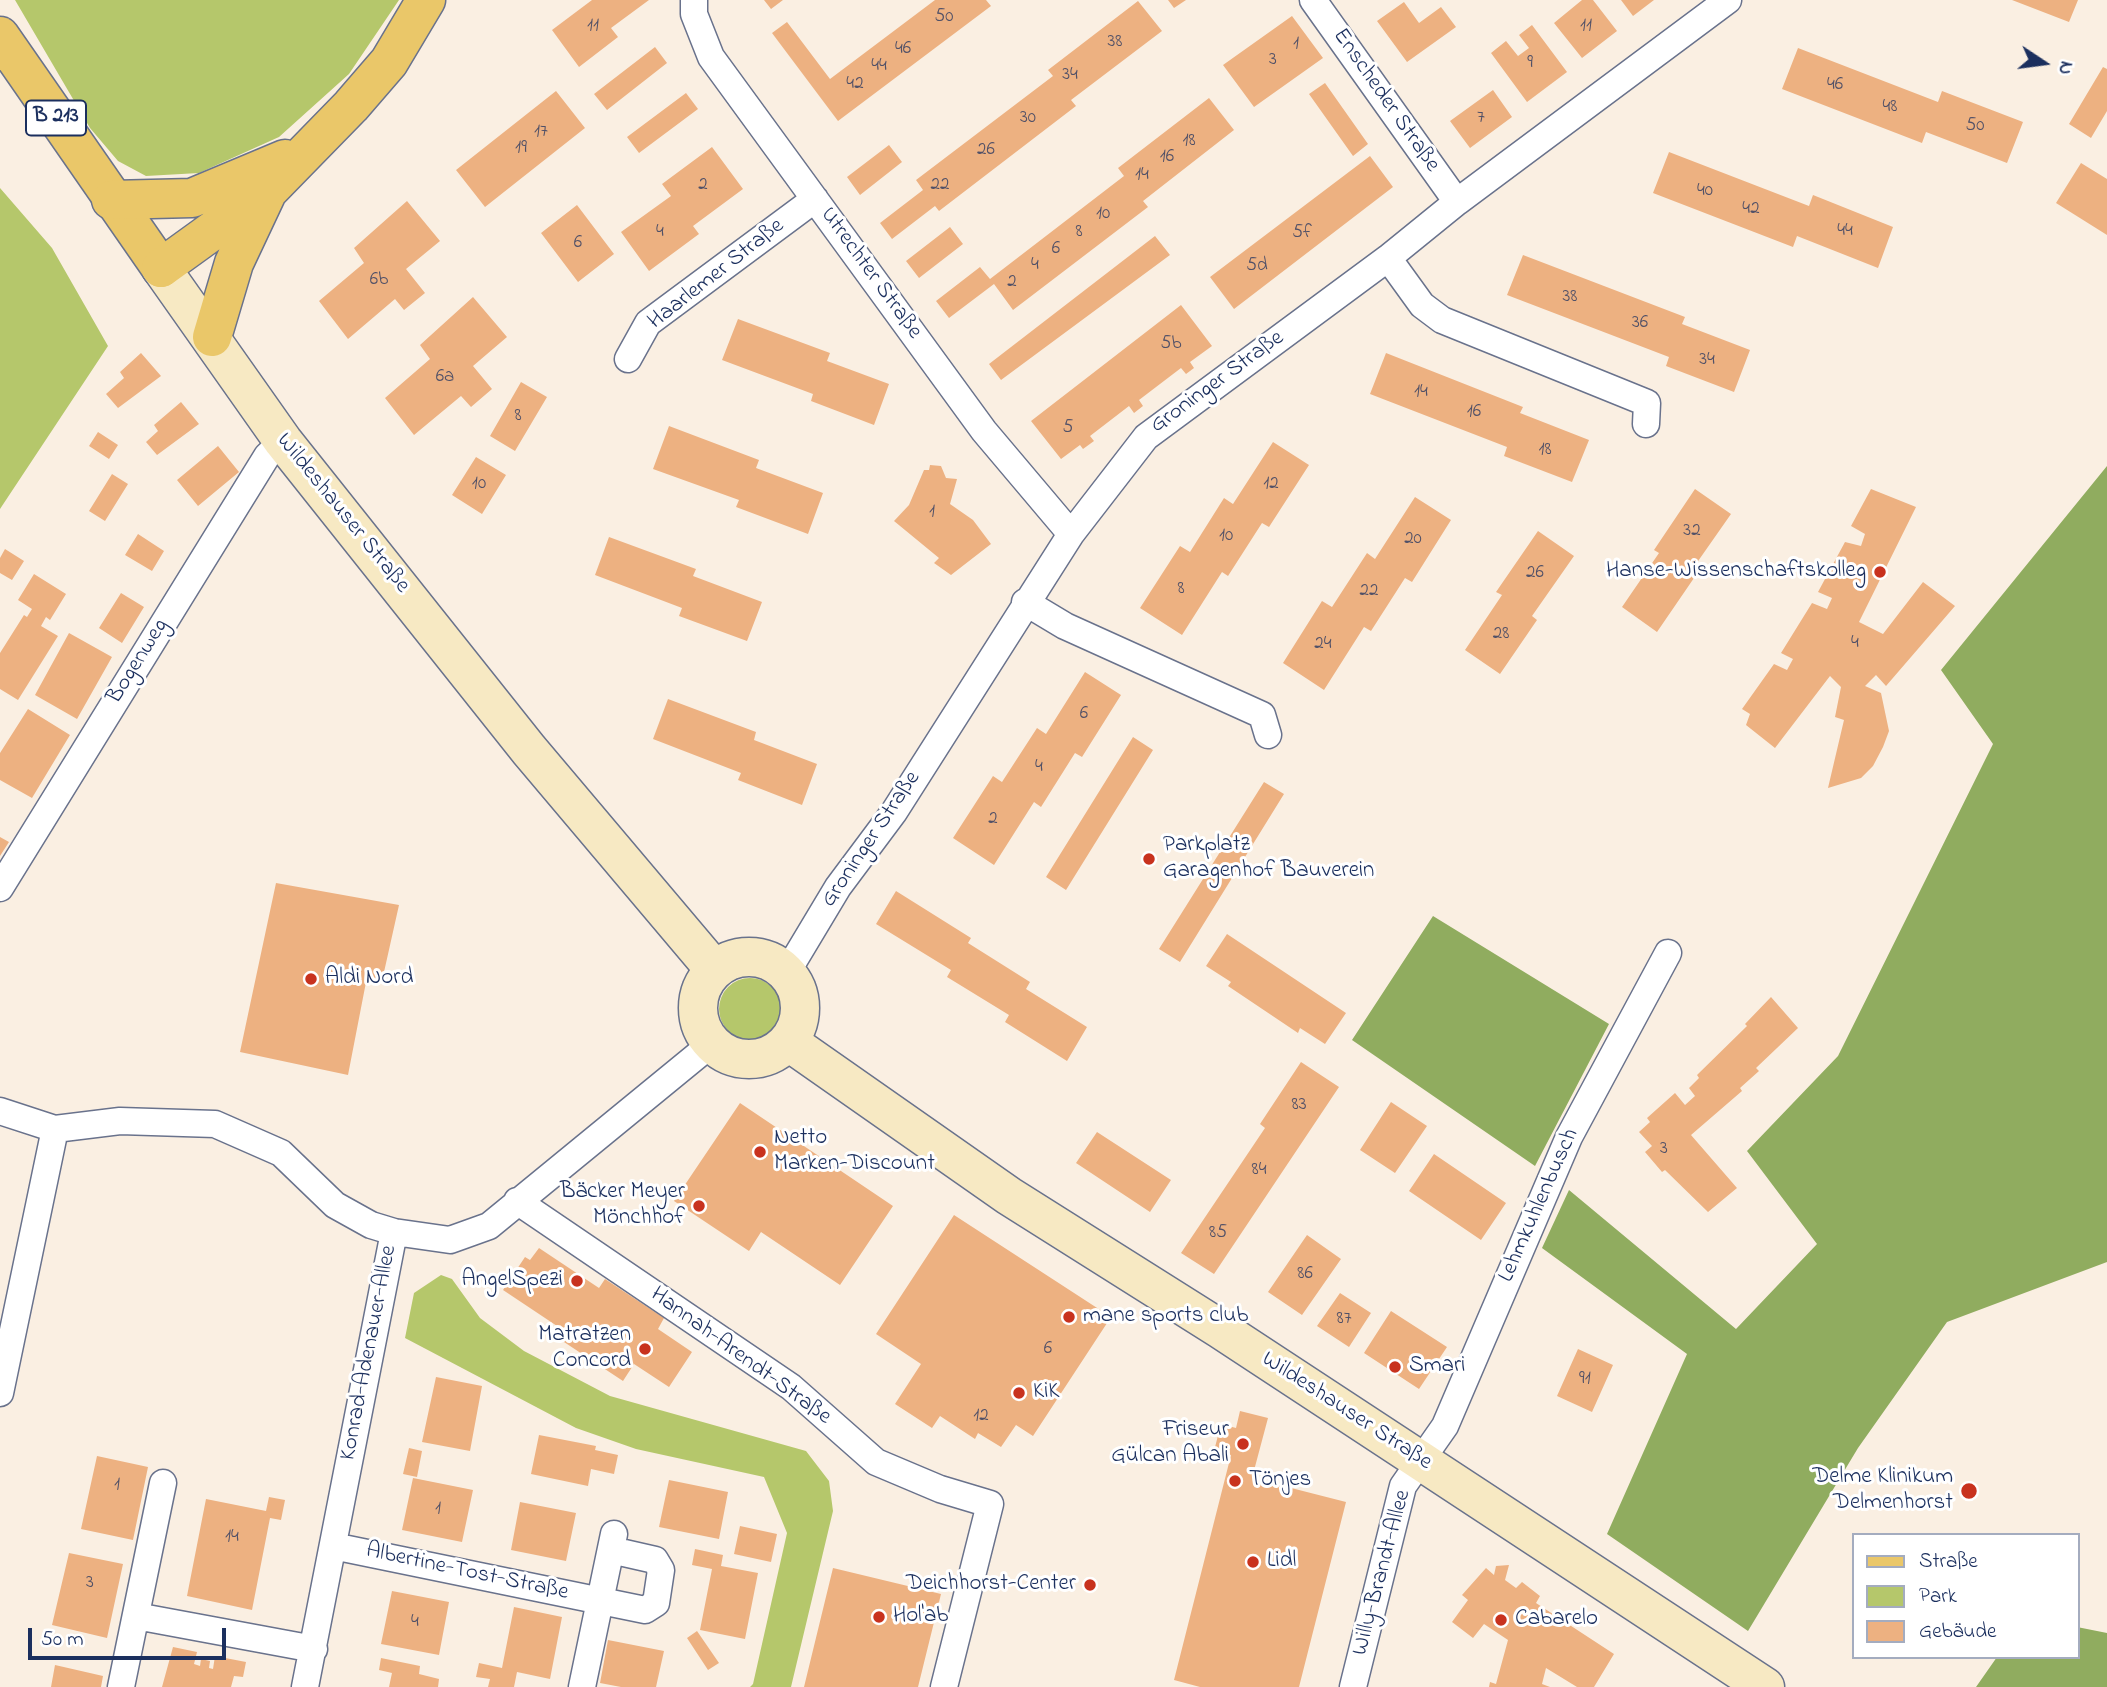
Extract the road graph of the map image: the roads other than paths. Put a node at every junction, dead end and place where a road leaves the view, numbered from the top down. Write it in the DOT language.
graph roads {
  1 [pos="426,0"];
  2 [pos="694,0"];
  3 [pos="1313,0"];
  4 [pos="1728,0"];
  5 [pos="0,36"];
  6 [pos="303,151"];
  7 [pos="269,190"];
  8 [pos="111,200"];
  9 [pos="815,200"];
  10 [pos="1457,202"];
  11 [pos="1388,258"];
  12 [pos="161,268"];
  13 [pos="212,337"];
  14 [pos="628,359"];
  15 [pos="1646,424"];
  16 [pos="283,441"];
  17 [pos="1071,534"];
  18 [pos="1025,602"];
  19 [pos="1268,735"];
  20 [pos="0,888"];
  21 [pos="1668,953"];
  22 [pos="714,970"];
  23 [pos="787,972"];
  24 [pos="789,1042"];
  25 [pos="710,1045"];
  26 [pos="0,1111"];
  27 [pos="54,1129"];
  28 [pos="517,1201"];
  29 [pos="394,1232"];
  30 [pos="0,1393"];
  31 [pos="1418,1461"];
  32 [pos="163,1483"];
  33 [pos="333,1546"];
  34 [pos="600,1601"];
  35 [pos="136,1616"];
  36 [pos="314,1649"];
  37 [pos="121,1687"];
  38 [pos="305,1687"];
  39 [pos="582,1687"];
  40 [pos="944,1687"];
  41 [pos="1353,1687"];
  42 [pos="1765,1687"];
  1 -- 6 [label="main road"];
  2 -- 9 [label="street, Utrechter Straße"];
  3 -- 10 [label="street, Enscheder Straße"];
  4 -- 10 [label="street, Groninger Straße"];
  5 -- 8 [label="main road, Wildeshauser Straße / B 213"];
  6 -- 7 [label="main road"];
  6 -- 8 [label="main road"];
  7 -- 12 [label="main road"];
  7 -- 13 [label="main road"];
  8 -- 12 [label="main road, Wildeshauser Straße / B 213"];
  9 -- 14 [label="street, Haarlemer Straße"];
  9 -- 17 [label="street, Utrechter Straße"];
  10 -- 11 [label="street, Groninger Straße"];
  11 -- 15 [label="street"];
  11 -- 17 [label="street, Groninger Straße"];
  12 -- 13 [label="main road, Wildeshauser Straße"];
  13 -- 16 [label="main road, Wildeshauser Straße"];
  16 -- 20 [label="street, Bogenweg"];
  16 -- 22 [label="main road, Wildeshauser Straße"];
  17 -- 18 [label="street, Groninger Straße"];
  18 -- 19 [label="street"];
  18 -- 23 [label="street, Groninger Straße"];
  21 -- 31 [label="street, Lehmkuhlenbusch"];
  22 -- 23 [label="main road"];
  22 -- 25 [label="main road"];
  23 -- 24 [label="main road"];
  24 -- 25 [label="main road"];
  24 -- 31 [label="main road, Wildeshauser Straße"];
  25 -- 28 [label="street, Konrad-Adenauer-Allee"];
  26 -- 27 [label="street"];
  27 -- 29 [label="street"];
  27 -- 30 [label="street"];
  28 -- 29 [label="street, Konrad-Adenauer-Allee"];
  28 -- 40 [label="street, Hannah-Arendt-Straße"];
  29 -- 33 [label="street, Konrad-Adenauer-Allee"];
  31 -- 41 [label="street, Willy-Brandt-Allee"];
  31 -- 42 [label="main road, Wildeshauser Straße"];
  32 -- 35 [label="street"];
  33 -- 34 [label="street, Albertine-Tost-Straße"];
  33 -- 36 [label="street, Konrad-Adenauer-Allee"];
  34 -- 34 [label="street, Albertine-Tost-Straße"];
  34 -- 39 [label="street, Albertine-Tost-Straße"];
  35 -- 36 [label="street"];
  35 -- 37 [label="street"];
  36 -- 38 [label="street, Konrad-Adenauer-Allee"];
}
